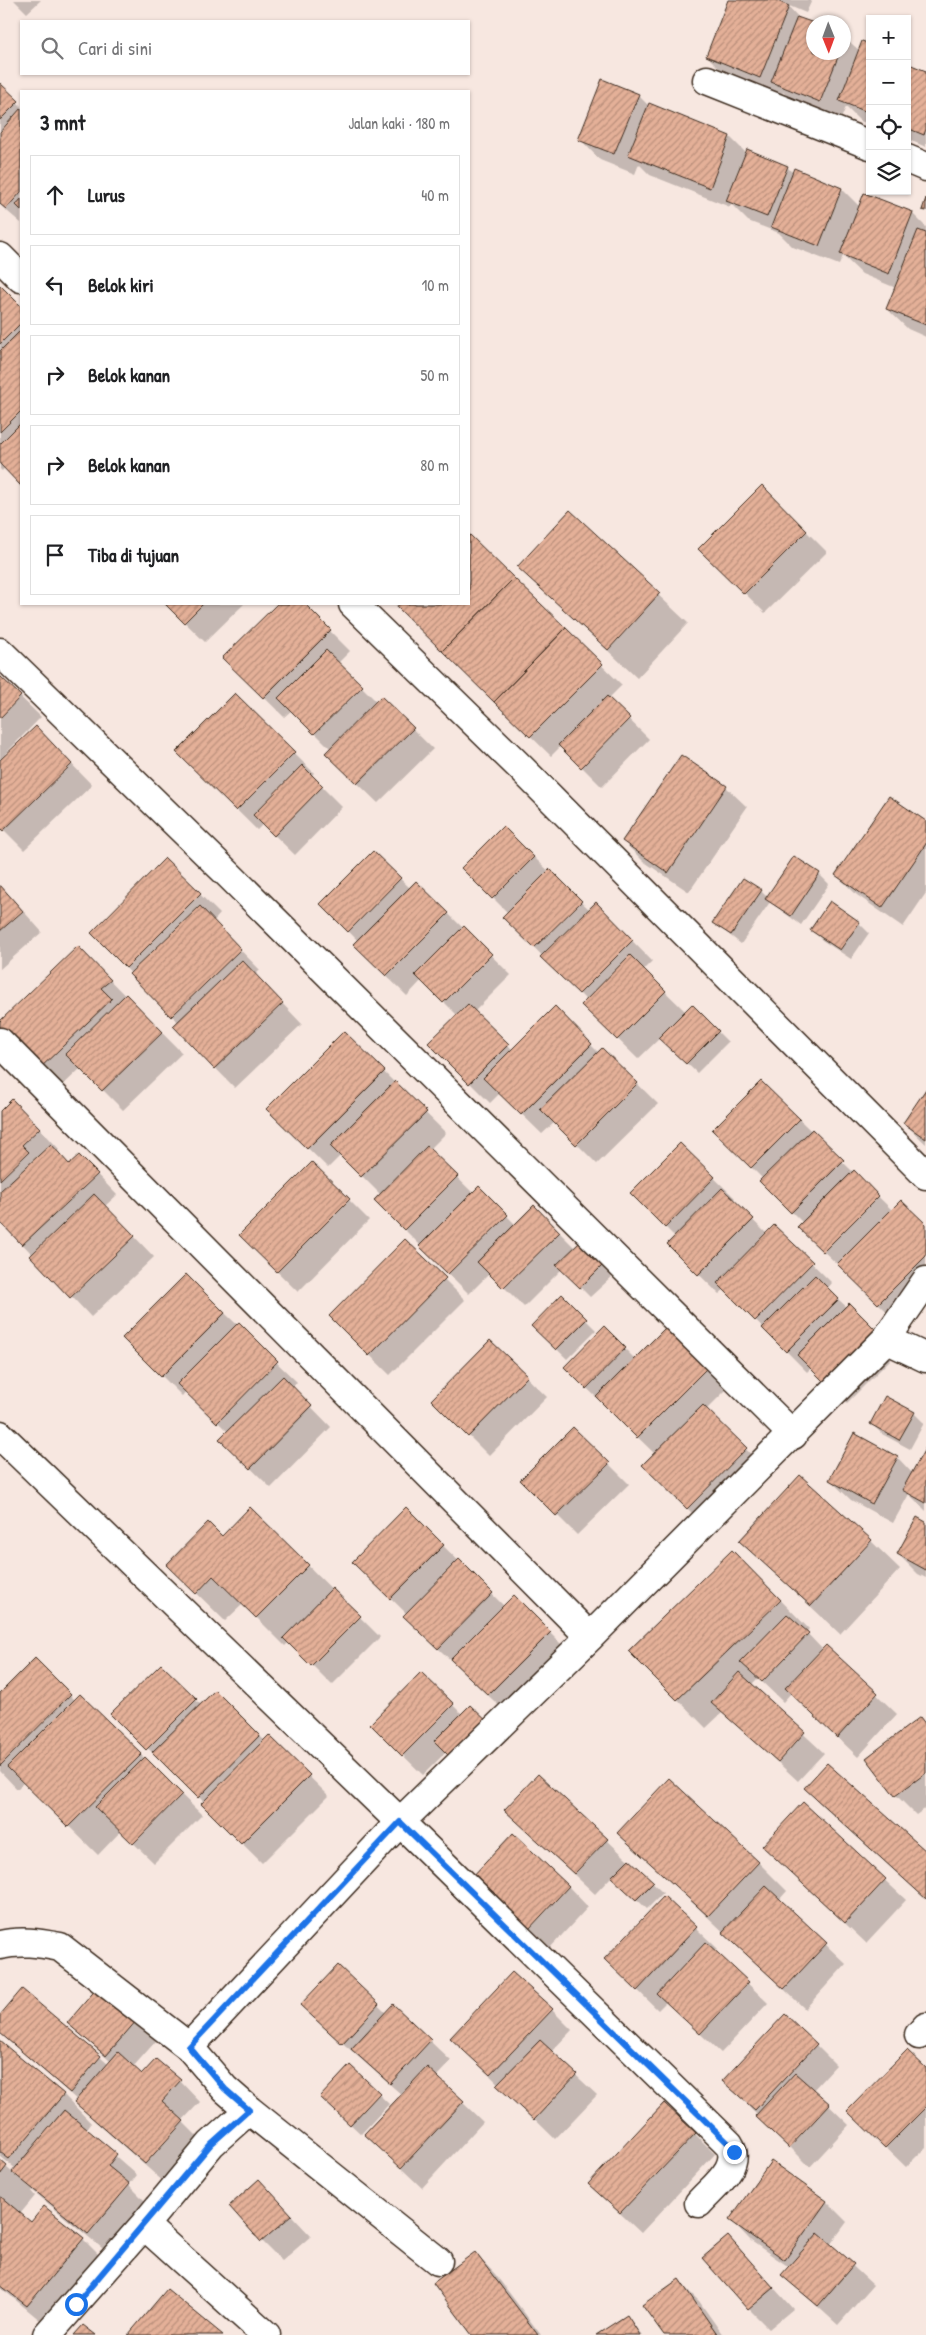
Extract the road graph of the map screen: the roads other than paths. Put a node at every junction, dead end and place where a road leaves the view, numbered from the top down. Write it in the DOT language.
graph roads {
  1 [pos="707,80"];
  2 [pos="866,143"];
  3 [pos="911,161"];
  4 [pos="926,167"];
  5 [pos="0,257"];
  6 [pos="20,277"];
  7 [pos="354,605"];
  8 [pos="0,652"];
  9 [pos="0,1042"];
  10 [pos="926,1175"];
  11 [pos="926,1281"];
  12 [pos="886,1339"];
  13 [pos="926,1358"];
  14 [pos="0,1435"];
  15 [pos="793,1435"];
  16 [pos="590,1637"];
  17 [pos="400,1822"];
  18 [pos="0,1945"];
  19 [pos="189,2047"];
  20 [pos="249,2110"];
  21 [pos="699,2203"];
  22 [pos="144,2225"];
  23 [pos="438,2261"];
  24 [pos="47,2335"];
  25 [pos="266,2335"];
  1 -- 2 [label="street"];
  3 -- 4 [label="street"];
  5 -- 6 [label="street"];
  7 -- 10 [label="street"];
  8 -- 15 [label="street"];
  9 -- 16 [label="street"];
  11 -- 12 [label="street"];
  12 -- 13 [label="street"];
  12 -- 15 [label="street"];
  14 -- 17 [label="street"];
  15 -- 16 [label="street"];
  16 -- 17 [label="street"];
  17 -- 19 [label="street"];
  17 -- 21 [label="street"];
  18 -- 19 [label="street"];
  19 -- 20 [label="street"];
  20 -- 22 [label="street"];
  20 -- 23 [label="street"];
  22 -- 24 [label="street"];
  22 -- 25 [label="street"];
}
